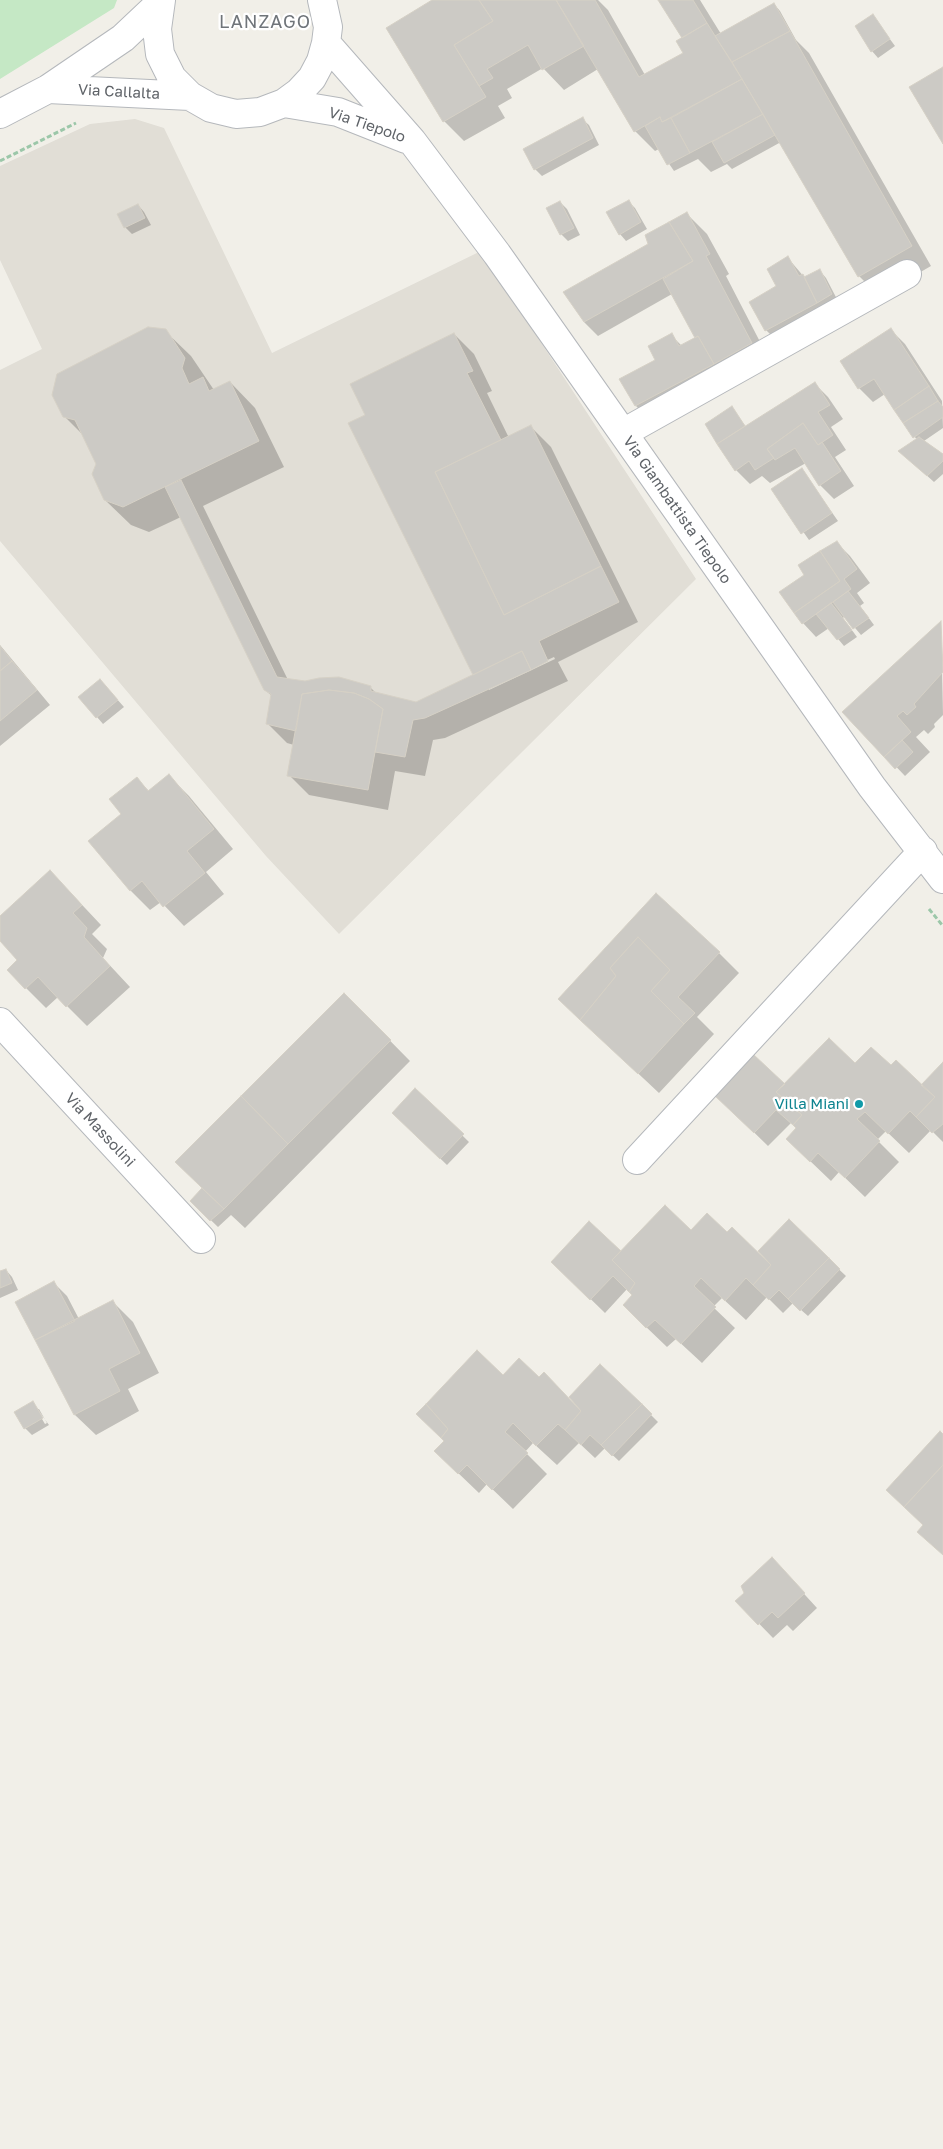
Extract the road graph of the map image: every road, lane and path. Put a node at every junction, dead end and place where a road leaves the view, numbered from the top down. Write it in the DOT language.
graph roads {
  1 [pos="322,0"];
  2 [pos="340,0"];
  3 [pos="161,1"];
  4 [pos="327,35"];
  5 [pos="48,89"];
  6 [pos="190,96"];
  7 [pos="284,103"];
  8 [pos="0,114"];
  9 [pos="78,122"];
  10 [pos="412,141"];
  11 [pos="0,161"];
  12 [pos="907,274"];
  13 [pos="623,433"];
  14 [pos="923,851"];
  15 [pos="943,879"];
  16 [pos="0,1022"];
  17 [pos="637,1160"];
  18 [pos="200,1238"];
  1 -- 4 [label="street"];
  2 -- 4 [label="street, Via Callalta"];
  3 -- 5 [label="street, Via Callalta"];
  3 -- 6 [label="street, Via Callalta"];
  4 -- 7 [label="street, Via Callalta"];
  4 -- 10 [label="street, Via Tiepolo"];
  5 -- 6 [label="street, Via Callalta"];
  5 -- 8 [label="street, Via Callalta"];
  6 -- 7 [label="street, Via Callalta"];
  7 -- 10 [label="street, Via Tiepolo"];
  9 -- 11 [label="path"];
  10 -- 13 [label="street, Via Giambattista Tiepolo"];
  12 -- 13 [label="street"];
  13 -- 14 [label="street, Via Giambattista Tiepolo"];
  14 -- 15 [label="street, Via Giambattista Tiepolo"];
  14 -- 17 [label="street"];
  16 -- 18 [label="street, Via Massolini"];
}
